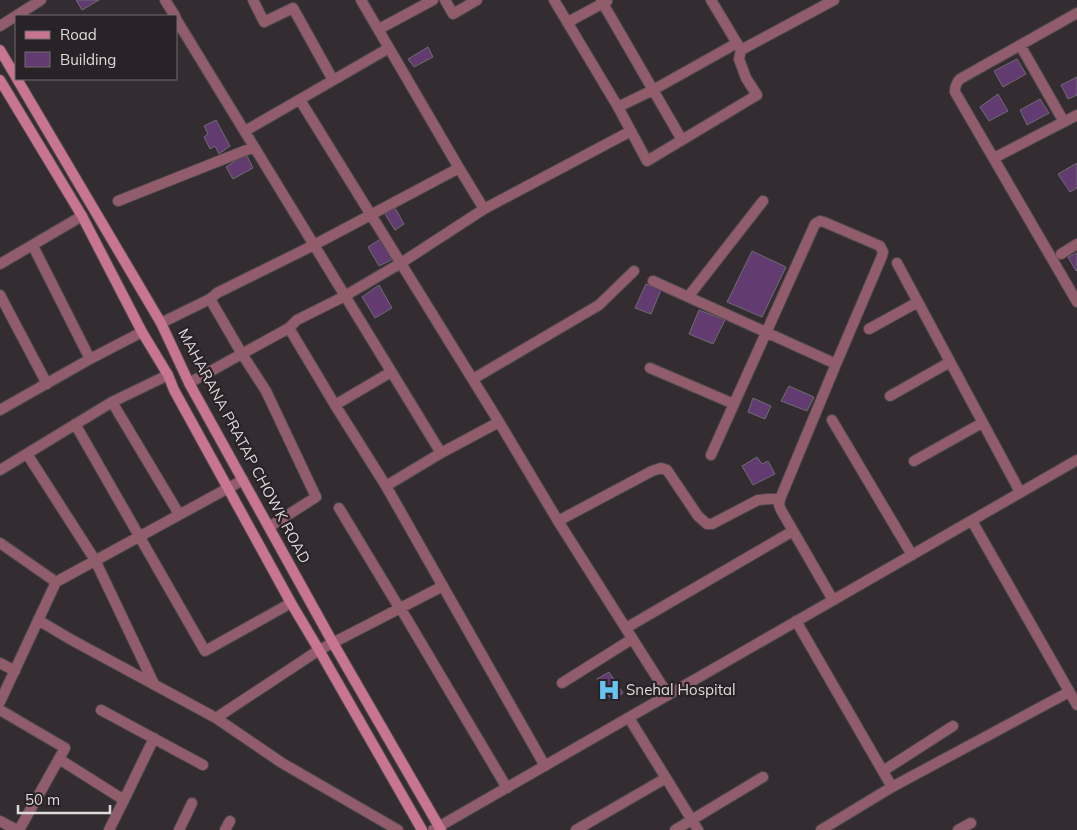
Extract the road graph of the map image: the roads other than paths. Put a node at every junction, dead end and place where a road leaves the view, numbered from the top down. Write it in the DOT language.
graph roads {
  1 [pos="42,0"];
  2 [pos="165,0"];
  3 [pos="253,0"];
  4 [pos="361,0"];
  5 [pos="433,0"];
  6 [pos="445,0"];
  7 [pos="477,0"];
  8 [pos="554,0"];
  9 [pos="711,0"];
  10 [pos="834,0"];
  11 [pos="604,1"];
  12 [pos="291,4"];
  13 [pos="1077,13"];
  14 [pos="18,15"];
  15 [pos="175,15"];
  16 [pos="15,17"];
  17 [pos="178,20"];
  18 [pos="568,22"];
  19 [pos="0,26"];
  20 [pos="379,29"];
  21 [pos="1020,45"];
  22 [pos="739,47"];
  23 [pos="389,48"];
  24 [pos="0,50"];
  25 [pos="15,75"];
  26 [pos="0,80"];
  27 [pos="18,80"];
  28 [pos="332,80"];
  29 [pos="653,90"];
  30 [pos="300,100"];
  31 [pos="618,107"];
  32 [pos="1077,115"];
  33 [pos="1064,122"];
  34 [pos="244,131"];
  35 [pos="631,131"];
  36 [pos="682,140"];
  37 [pos="254,147"];
  38 [pos="994,158"];
  39 [pos="458,168"];
  40 [pos="118,201"];
  41 [pos="763,201"];
  42 [pos="484,208"];
  43 [pos="371,215"];
  44 [pos="82,216"];
  45 [pos="1077,244"];
  46 [pos="314,245"];
  47 [pos="33,246"];
  48 [pos="1061,254"];
  49 [pos="401,263"];
  50 [pos="897,263"];
  51 [pos="0,264"];
  52 [pos="634,271"];
  53 [pos="653,281"];
  54 [pos="0,295"];
  55 [pos="344,295"];
  56 [pos="688,297"];
  57 [pos="210,299"];
  58 [pos="918,302"];
  59 [pos="1077,302"];
  60 [pos="161,323"];
  61 [pos="289,328"];
  62 [pos="869,329"];
  63 [pos="142,332"];
  64 [pos="766,332"];
  65 [pos="242,354"];
  66 [pos="90,359"];
  67 [pos="950,362"];
  68 [pos="836,364"];
  69 [pos="650,368"];
  70 [pos="391,372"];
  71 [pos="168,375"];
  72 [pos="473,378"];
  73 [pos="47,384"];
  74 [pos="189,384"];
  75 [pos="890,396"];
  76 [pos="112,402"];
  77 [pos="734,404"];
  78 [pos="334,405"];
  79 [pos="1,408"];
  80 [pos="832,420"];
  81 [pos="499,422"];
  82 [pos="982,423"];
  83 [pos="75,424"];
  84 [pos="440,453"];
  85 [pos="27,454"];
  86 [pos="711,455"];
  87 [pos="1077,460"];
  88 [pos="914,462"];
  89 [pos="0,470"];
  90 [pos="243,480"];
  91 [pos="386,486"];
  92 [pos="228,487"];
  93 [pos="1020,492"];
  94 [pos="780,499"];
  95 [pos="339,508"];
  96 [pos="179,514"];
  97 [pos="972,520"];
  98 [pos="558,521"];
  99 [pos="269,527"];
  100 [pos="793,531"];
  101 [pos="139,536"];
  102 [pos="0,543"];
  103 [pos="912,555"];
  104 [pos="95,560"];
  105 [pos="56,582"];
  106 [pos="443,586"];
  107 [pos="834,600"];
  108 [pos="291,604"];
  109 [pos="400,609"];
  110 [pos="38,620"];
  111 [pos="796,621"];
  112 [pos="626,628"];
  113 [pos="632,639"];
  114 [pos="333,643"];
  115 [pos="320,650"];
  116 [pos="0,663"];
  117 [pos="15,671"];
  118 [pos="562,683"];
  119 [pos="154,684"];
  120 [pos="1069,692"];
  121 [pos="668,695"];
  122 [pos="0,702"];
  123 [pos="1077,705"];
  124 [pos="0,710"];
  125 [pos="101,710"];
  126 [pos="216,718"];
  127 [pos="629,718"];
  128 [pos="953,726"];
  129 [pos="154,738"];
  130 [pos="59,760"];
  131 [pos="203,765"];
  132 [pos="544,766"];
  133 [pos="883,771"];
  134 [pos="763,777"];
  135 [pos="666,778"];
  136 [pos="892,787"];
  137 [pos="506,788"];
  138 [pos="124,800"];
  139 [pos="192,803"];
  140 [pos="692,820"];
  141 [pos="0,821"];
  142 [pos="971,823"];
  143 [pos="438,829"];
  144 [pos="18,830"];
  145 [pos="109,830"];
  146 [pos="178,830"];
  147 [pos="398,830"];
  148 [pos="422,830"];
  149 [pos="576,830"];
  150 [pos="674,830"];
  151 [pos="698,830"];
  152 [pos="821,830"];
  153 [pos="958,830"];
  1 -- 14 [label="street"];
  2 -- 15 [label="street"];
  3 -- 12 [label="street"];
  4 -- 20 [label="street"];
  5 -- 20 [label="street"];
  6 -- 7 [label="street"];
  8 -- 18 [label="street"];
  9 -- 22 [label="street"];
  10 -- 22 [label="street"];
  11 -- 18 [label="street"];
  11 -- 29 [label="street"];
  12 -- 28 [label="street"];
  13 -- 21 [label="street"];
  16 -- 19 [label="street"];
  17 -- 34 [label="street"];
  18 -- 31 [label="street"];
  20 -- 23 [label="street"];
  21 -- 33 [label="street"];
  21 -- 38 [label="street"];
  22 -- 29 [label="street"];
  22 -- 36 [label="street"];
  23 -- 28 [label="street"];
  23 -- 39 [label="street"];
  24 -- 25 [label="main road, MAHARANA PRATAP CHOWK ROAD"];
  26 -- 44 [label="main road"];
  27 -- 60 [label="main road, MAHARANA PRATAP CHOWK ROAD"];
  28 -- 30 [label="street"];
  29 -- 31 [label="street"];
  29 -- 36 [label="street"];
  30 -- 34 [label="street"];
  30 -- 43 [label="street"];
  31 -- 35 [label="street"];
  32 -- 33 [label="street"];
  33 -- 38 [label="street"];
  34 -- 37 [label="street"];
  35 -- 36 [label="street"];
  35 -- 42 [label="street"];
  37 -- 40 [label="street"];
  37 -- 46 [label="street"];
  38 -- 59 [label="street"];
  39 -- 42 [label="street"];
  39 -- 43 [label="street"];
  41 -- 56 [label="street"];
  42 -- 49 [label="street"];
  43 -- 46 [label="street"];
  43 -- 49 [label="street"];
  44 -- 47 [label="street"];
  44 -- 63 [label="main road"];
  45 -- 48 [label="street"];
  46 -- 55 [label="street"];
  46 -- 57 [label="street"];
  47 -- 51 [label="street"];
  47 -- 66 [label="street"];
  49 -- 55 [label="street"];
  49 -- 72 [label="street"];
  50 -- 58 [label="street"];
  52 -- 72 [label="street"];
  53 -- 56 [label="street"];
  54 -- 73 [label="street"];
  55 -- 61 [label="street"];
  55 -- 70 [label="street"];
  56 -- 64 [label="street"];
  57 -- 60 [label="street"];
  57 -- 65 [label="street"];
  58 -- 62 [label="street"];
  58 -- 67 [label="street"];
  60 -- 74 [label="main road, MAHARANA PRATAP CHOWK ROAD"];
  61 -- 65 [label="street"];
  61 -- 78 [label="street"];
  63 -- 66 [label="street"];
  63 -- 71 [label="main road"];
  64 -- 68 [label="street"];
  64 -- 68 [label="street"];
  64 -- 77 [label="street"];
  65 -- 74 [label="street"];
  65 -- 99 [label="street"];
  66 -- 73 [label="street"];
  67 -- 75 [label="street"];
  67 -- 82 [label="street"];
  68 -- 94 [label="street"];
  69 -- 77 [label="street"];
  70 -- 78 [label="street"];
  70 -- 84 [label="street"];
  71 -- 76 [label="street"];
  71 -- 92 [label="main road"];
  72 -- 81 [label="street"];
  73 -- 79 [label="street"];
  74 -- 90 [label="main road, MAHARANA PRATAP CHOWK ROAD"];
  76 -- 83 [label="street"];
  76 -- 96 [label="street"];
  77 -- 86 [label="street"];
  78 -- 91 [label="street"];
  80 -- 103 [label="street"];
  81 -- 84 [label="street"];
  81 -- 98 [label="street"];
  82 -- 88 [label="street"];
  82 -- 93 [label="street"];
  83 -- 85 [label="street"];
  83 -- 101 [label="street"];
  84 -- 91 [label="street"];
  85 -- 89 [label="street"];
  85 -- 104 [label="street"];
  87 -- 93 [label="street"];
  90 -- 92 [label="street"];
  90 -- 99 [label="main road, MAHARANA PRATAP CHOWK ROAD"];
  91 -- 106 [label="street"];
  92 -- 96 [label="street"];
  92 -- 108 [label="main road"];
  93 -- 97 [label="street"];
  94 -- 98 [label="street"];
  94 -- 100 [label="street"];
  95 -- 109 [label="street"];
  96 -- 101 [label="street"];
  97 -- 103 [label="street"];
  97 -- 120 [label="street"];
  98 -- 112 [label="street"];
  99 -- 114 [label="main road, MAHARANA PRATAP CHOWK ROAD"];
  100 -- 107 [label="street"];
  100 -- 112 [label="street"];
  101 -- 104 [label="street"];
  101 -- 108 [label="street"];
  102 -- 105 [label="street"];
  103 -- 107 [label="street"];
  104 -- 105 [label="street"];
  104 -- 119 [label="street"];
  105 -- 110 [label="street"];
  106 -- 109 [label="street"];
  106 -- 132 [label="street"];
  107 -- 111 [label="street"];
  108 -- 115 [label="main road"];
  109 -- 114 [label="street"];
  109 -- 137 [label="street"];
  110 -- 117 [label="street"];
  110 -- 119 [label="street"];
  111 -- 121 [label="street"];
  111 -- 133 [label="street"];
  112 -- 113 [label="street"];
  113 -- 118 [label="street"];
  113 -- 121 [label="street"];
  114 -- 115 [label="street"];
  114 -- 143 [label="main road, MAHARANA PRATAP CHOWK ROAD"];
  115 -- 126 [label="street"];
  115 -- 148 [label="main road"];
  116 -- 117 [label="street"];
  117 -- 122 [label="street"];
  119 -- 126 [label="street"];
  120 -- 123 [label="street"];
  120 -- 136 [label="street"];
  121 -- 127 [label="street"];
  124 -- 130 [label="street"];
  125 -- 129 [label="street"];
  126 -- 147 [label="street"];
  127 -- 132 [label="street"];
  127 -- 135 [label="street"];
  128 -- 133 [label="street"];
  129 -- 131 [label="street"];
  129 -- 138 [label="street"];
  130 -- 138 [label="street"];
  130 -- 144 [label="street"];
  132 -- 137 [label="street"];
  133 -- 136 [label="street"];
  134 -- 140 [label="street"];
  135 -- 140 [label="street"];
  135 -- 149 [label="street"];
  136 -- 152 [label="street"];
  137 -- 143 [label="street"];
  138 -- 145 [label="street"];
  139 -- 146 [label="street"];
  140 -- 150 [label="street"];
  140 -- 151 [label="street"];
  141 -- 144 [label="street"];
  142 -- 153 [label="street"];
}
